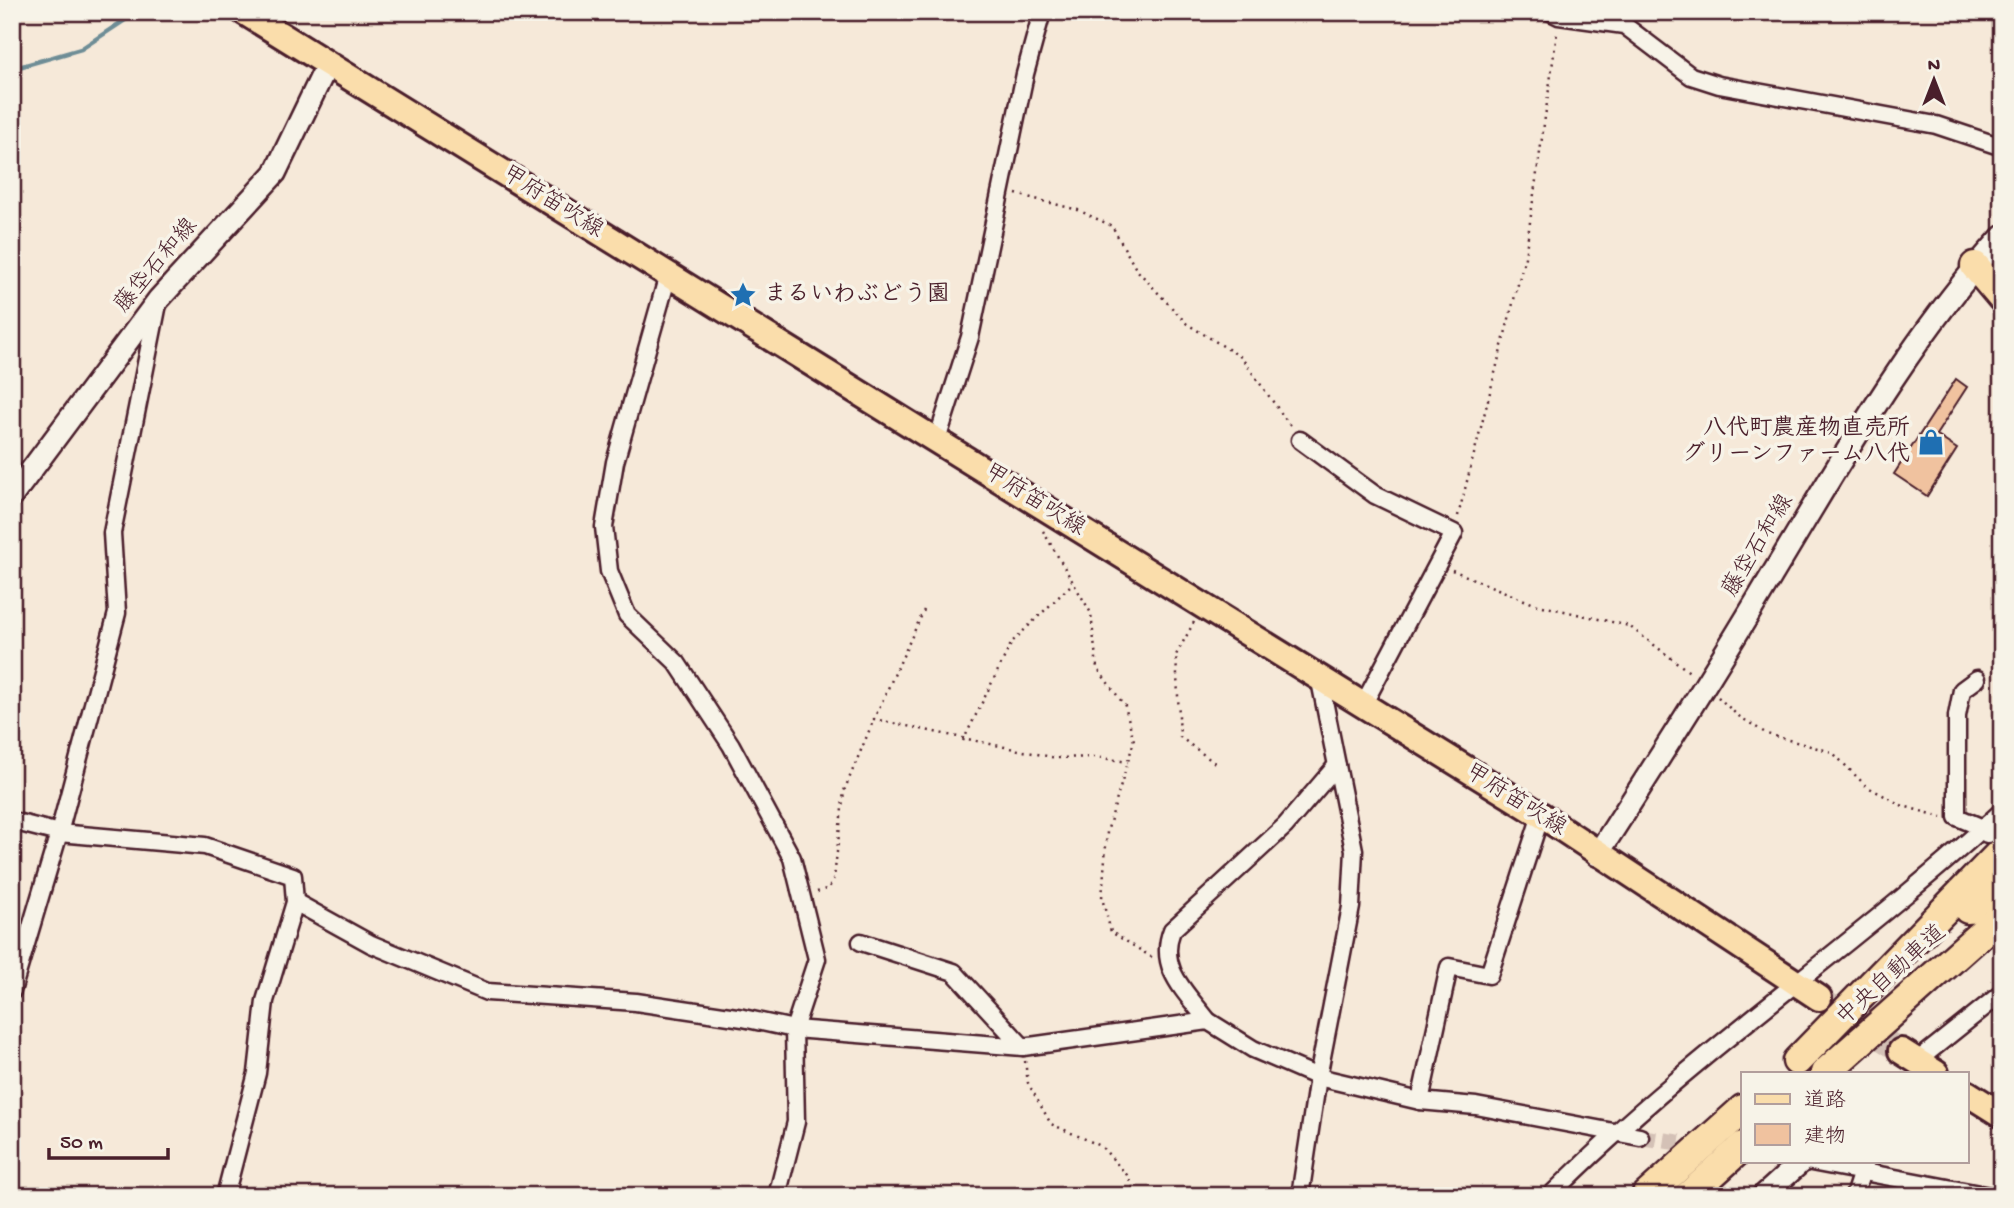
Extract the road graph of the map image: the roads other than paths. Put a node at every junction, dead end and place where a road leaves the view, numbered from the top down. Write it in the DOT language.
graph roads {
  1 [pos="244,12"];
  2 [pos="1042,12"];
  3 [pos="1555,14"];
  4 [pos="328,62"];
  5 [pos="2002,147"];
  6 [pos="2002,237"];
  7 [pos="1975,267"];
  8 [pos="668,275"];
  9 [pos="2002,278"];
  10 [pos="159,299"];
  11 [pos="2002,299"];
  12 [pos="937,440"];
  13 [pos="1300,440"];
  14 [pos="12,496"];
  15 [pos="1977,679"];
  16 [pos="1320,681"];
  17 [pos="1362,707"];
  18 [pos="1337,765"];
  19 [pos="2002,811"];
  20 [pos="1541,815"];
  21 [pos="12,821"];
  22 [pos="59,833"];
  23 [pos="1991,838"];
  24 [pos="1597,855"];
  25 [pos="2002,879"];
  26 [pos="295,902"];
  27 [pos="2002,915"];
  28 [pos="861,942"];
  29 [pos="1796,985"];
  30 [pos="12,991"];
  31 [pos="2002,993"];
  32 [pos="1819,998"];
  33 [pos="1208,1021"];
  34 [pos="794,1029"];
  35 [pos="1023,1047"];
  36 [pos="1790,1067"];
  37 [pos="1912,1067"];
  38 [pos="1826,1072"];
  39 [pos="1318,1077"];
  40 [pos="1968,1094"];
  41 [pos="1420,1101"];
  42 [pos="1741,1111"];
  43 [pos="2002,1115"];
  44 [pos="1612,1133"];
  45 [pos="1640,1137"];
  46 [pos="1741,1148"];
  47 [pos="1803,1162"];
  48 [pos="1816,1162"];
  49 [pos="1864,1166"];
  50 [pos="225,1196"];
  51 [pos="777,1196"];
  52 [pos="1300,1196"];
  53 [pos="1550,1196"];
  54 [pos="1646,1196"];
  55 [pos="1688,1196"];
  56 [pos="1763,1196"];
  57 [pos="1854,1196"];
  58 [pos="1990,1196"];
  1 -- 4 [label="main road, 甲府笛吹線"];
  2 -- 12 [label="street"];
  3 -- 5 [label="street"];
  4 -- 8 [label="main road, 甲府笛吹線"];
  4 -- 10 [label="main road, 藤垈石和線"];
  6 -- 7 [label="main road, 藤垈石和線"];
  7 -- 9 [label="highway"];
  7 -- 11 [label="highway"];
  7 -- 24 [label="main road, 藤垈石和線"];
  8 -- 12 [label="main road, 甲府笛吹線"];
  8 -- 34 [label="street"];
  10 -- 14 [label="main road, 藤垈石和線"];
  10 -- 22 [label="street"];
  12 -- 16 [label="main road, 甲府笛吹線"];
  13 -- 17 [label="street"];
  15 -- 23 [label="street"];
  16 -- 17 [label="main road, 甲府笛吹線"];
  16 -- 18 [label="street"];
  17 -- 20 [label="main road, 甲府笛吹線"];
  18 -- 33 [label="street"];
  18 -- 39 [label="street"];
  19 -- 23 [label="street"];
  20 -- 24 [label="main road, 甲府笛吹線"];
  20 -- 41 [label="street"];
  21 -- 22 [label="street"];
  22 -- 26 [label="street"];
  22 -- 30 [label="street"];
  23 -- 29 [label="street"];
  23 -- 36 [label="highway"];
  24 -- 29 [label="main road, 甲府笛吹線"];
  25 -- 36 [label="highway, 中央自動車道"];
  26 -- 34 [label="street"];
  26 -- 50 [label="street"];
  27 -- 38 [label="highway, 中央自動車道"];
  28 -- 35 [label="street"];
  29 -- 32 [label="main road, 甲府笛吹線"];
  29 -- 44 [label="street"];
  31 -- 37 [label="street"];
  33 -- 35 [label="street"];
  33 -- 39 [label="street"];
  34 -- 35 [label="street"];
  34 -- 51 [label="street"];
  39 -- 41 [label="street"];
  39 -- 52 [label="street"];
  40 -- 43 [label="main road"];
  41 -- 44 [label="street"];
  42 -- 54 [label="highway"];
  44 -- 45 [label="street"];
  44 -- 53 [label="street"];
  46 -- 55 [label="highway"];
  47 -- 56 [label="main road"];
  48 -- 49 [label="street"];
  49 -- 57 [label="street"];
  49 -- 58 [label="street"];
}
